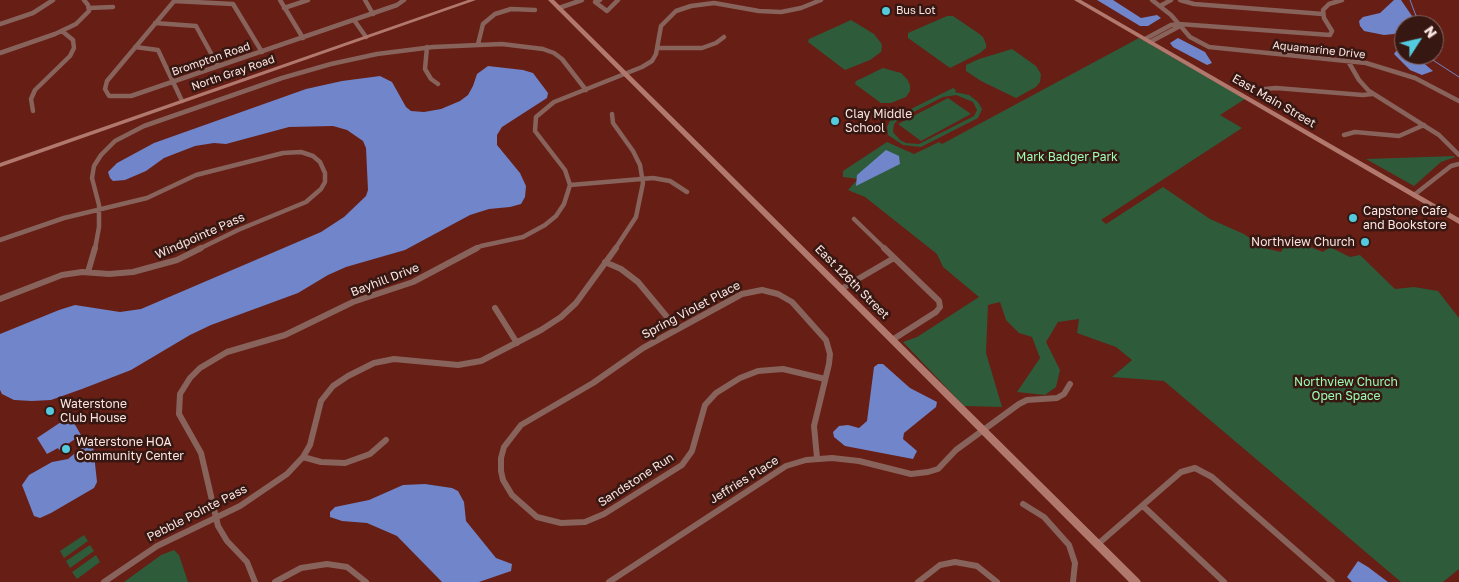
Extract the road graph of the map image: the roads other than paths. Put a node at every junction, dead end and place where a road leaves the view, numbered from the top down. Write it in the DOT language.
graph roads {
  1 [pos="53,0"];
  2 [pos="84,0"];
  3 [pos="175,0"];
  4 [pos="280,0"];
  5 [pos="308,0"];
  6 [pos="365,0"];
  7 [pos="404,0"];
  8 [pos="472,0"];
  9 [pos="551,0"];
  10 [pos="582,0"];
  11 [pos="618,0"];
  12 [pos="821,0"];
  13 [pos="1077,0"];
  14 [pos="1152,0"];
  15 [pos="1171,0"];
  16 [pos="1180,0"];
  17 [pos="1340,0"];
  18 [pos="596,1"];
  19 [pos="1160,6"];
  20 [pos="113,7"];
  21 [pos="89,8"];
  22 [pos="284,8"];
  23 [pos="559,8"];
  24 [pos="536,10"];
  25 [pos="373,14"];
  26 [pos="1323,14"];
  27 [pos="354,20"];
  28 [pos="155,23"];
  29 [pos="0,24"];
  30 [pos="1181,24"];
  31 [pos="62,31"];
  32 [pos="366,37"];
  33 [pos="724,37"];
  34 [pos="303,38"];
  35 [pos="1148,40"];
  36 [pos="478,44"];
  37 [pos="135,47"];
  38 [pos="427,47"];
  39 [pos="657,48"];
  40 [pos="262,52"];
  41 [pos="0,54"];
  42 [pos="1348,61"];
  43 [pos="218,66"];
  44 [pos="625,74"];
  45 [pos="173,82"];
  46 [pos="438,84"];
  47 [pos="1265,89"];
  48 [pos="586,90"];
  49 [pos="1372,94"];
  50 [pos="182,101"];
  51 [pos="1459,102"];
  52 [pos="33,111"];
  53 [pos="612,114"];
  54 [pos="1424,125"];
  55 [pos="1344,135"];
  56 [pos="1459,155"];
  57 [pos="0,164"];
  58 [pos="1459,164"];
  59 [pos="642,179"];
  60 [pos="570,186"];
  61 [pos="687,192"];
  62 [pos="1414,195"];
  63 [pos="99,210"];
  64 [pos="854,219"];
  65 [pos="1459,221"];
  66 [pos="0,240"];
  67 [pos="894,258"];
  68 [pos="605,262"];
  69 [pos="88,272"];
  70 [pos="841,289"];
  71 [pos="0,299"];
  72 [pos="494,308"];
  73 [pos="678,329"];
  74 [pos="892,340"];
  75 [pos="518,343"];
  76 [pos="825,379"];
  77 [pos="1070,384"];
  78 [pos="983,430"];
  79 [pos="386,440"];
  80 [pos="303,457"];
  81 [pos="817,458"];
  82 [pos="508,490"];
  83 [pos="1023,504"];
  84 [pos="1143,506"];
  85 [pos="216,517"];
  86 [pos="1098,544"];
  87 [pos="104,582"];
  88 [pos="255,582"];
  89 [pos="275,582"];
  90 [pos="366,582"];
  91 [pos="609,582"];
  92 [pos="918,582"];
  93 [pos="997,582"];
  94 [pos="1073,582"];
  95 [pos="1136,582"];
  96 [pos="1224,582"];
  97 [pos="1332,582"];
  1 -- 29 [label="street"];
  2 -- 21 [label="street"];
  3 -- 28 [label="street, Brompton Road"];
  3 -- 40 [label="street"];
  4 -- 22 [label="street"];
  5 -- 22 [label="street"];
  6 -- 25 [label="street"];
  7 -- 25 [label="street, Brompton Road"];
  8 -- 32 [label="street, North Gray Road"];
  9 -- 23 [label="street, East 126th Street"];
  10 -- 23 [label="street"];
  11 -- 18 [label="street"];
  12 -- 39 [label="street"];
  13 -- 35 [label="street, East Main Street"];
  14 -- 19 [label="street, Aquamarine Drive"];
  15 -- 19 [label="street"];
  16 -- 26 [label="street"];
  17 -- 26 [label="street"];
  19 -- 30 [label="street, Aquamarine Drive"];
  20 -- 21 [label="street"];
  21 -- 31 [label="street"];
  22 -- 34 [label="street"];
  23 -- 44 [label="street, East 126th Street"];
  24 -- 36 [label="street"];
  25 -- 27 [label="street, Brompton Road"];
  26 -- 30 [label="street"];
  27 -- 32 [label="street"];
  27 -- 34 [label="street, Brompton Road"];
  28 -- 37 [label="street, Brompton Road"];
  28 -- 43 [label="street"];
  30 -- 35 [label="street"];
  30 -- 42 [label="street, Aquamarine Drive"];
  31 -- 41 [label="street"];
  31 -- 52 [label="street"];
  32 -- 50 [label="street, North Gray Road"];
  33 -- 39 [label="street"];
  34 -- 40 [label="street, Brompton Road"];
  35 -- 62 [label="street, East Main Street"];
  36 -- 38 [label="street"];
  36 -- 48 [label="street"];
  37 -- 45 [label="street"];
  37 -- 45 [label="street, Brompton Road"];
  38 -- 46 [label="street"];
  38 -- 63 [label="street"];
  39 -- 44 [label="street"];
  40 -- 43 [label="street, Brompton Road"];
  42 -- 49 [label="street"];
  42 -- 51 [label="street, Aquamarine Drive"];
  43 -- 45 [label="street, Brompton Road"];
  44 -- 48 [label="street"];
  44 -- 70 [label="street, East 126th Street"];
  45 -- 50 [label="street"];
  47 -- 49 [label="street"];
  48 -- 60 [label="street"];
  49 -- 54 [label="street"];
  50 -- 57 [label="street, North Gray Road"];
  53 -- 59 [label="street, Pebble Pointe Pass"];
  54 -- 55 [label="street"];
  54 -- 56 [label="street"];
  58 -- 62 [label="street"];
  59 -- 60 [label="street"];
  59 -- 61 [label="street"];
  59 -- 68 [label="street, Pebble Pointe Pass"];
  60 -- 85 [label="street, Bayhill Drive"];
  62 -- 65 [label="street, East Main Street"];
  63 -- 66 [label="street"];
  63 -- 69 [label="street"];
  63 -- 69 [label="street, Windpointe Pass"];
  64 -- 67 [label="street"];
  67 -- 70 [label="street"];
  67 -- 74 [label="street"];
  68 -- 73 [label="street"];
  68 -- 75 [label="street, Pebble Pointe Pass"];
  69 -- 71 [label="street, Windpointe Pass"];
  70 -- 74 [label="street, East 126th Street"];
  72 -- 75 [label="street"];
  73 -- 76 [label="street, Spring Violet Place"];
  73 -- 82 [label="street, Spring Violet Place"];
  74 -- 78 [label="street, East 126th Street"];
  75 -- 80 [label="street, Pebble Pointe Pass"];
  76 -- 81 [label="street, Spring Violet Place"];
  76 -- 82 [label="street, Sandstone Run"];
  77 -- 78 [label="street, Jeffries Place"];
  78 -- 81 [label="street, Jeffries Place"];
  78 -- 86 [label="street, East 126th Street"];
  79 -- 80 [label="street"];
  80 -- 85 [label="street, Pebble Pointe Pass"];
  81 -- 91 [label="street, Jeffries Place"];
  83 -- 94 [label="street"];
  84 -- 86 [label="street"];
  84 -- 96 [label="street"];
  84 -- 97 [label="street"];
  85 -- 87 [label="street, Pebble Pointe Pass"];
  85 -- 88 [label="street, Bayhill Drive"];
  86 -- 95 [label="street, East 126th Street"];
  89 -- 90 [label="street"];
  92 -- 93 [label="street"];
}
